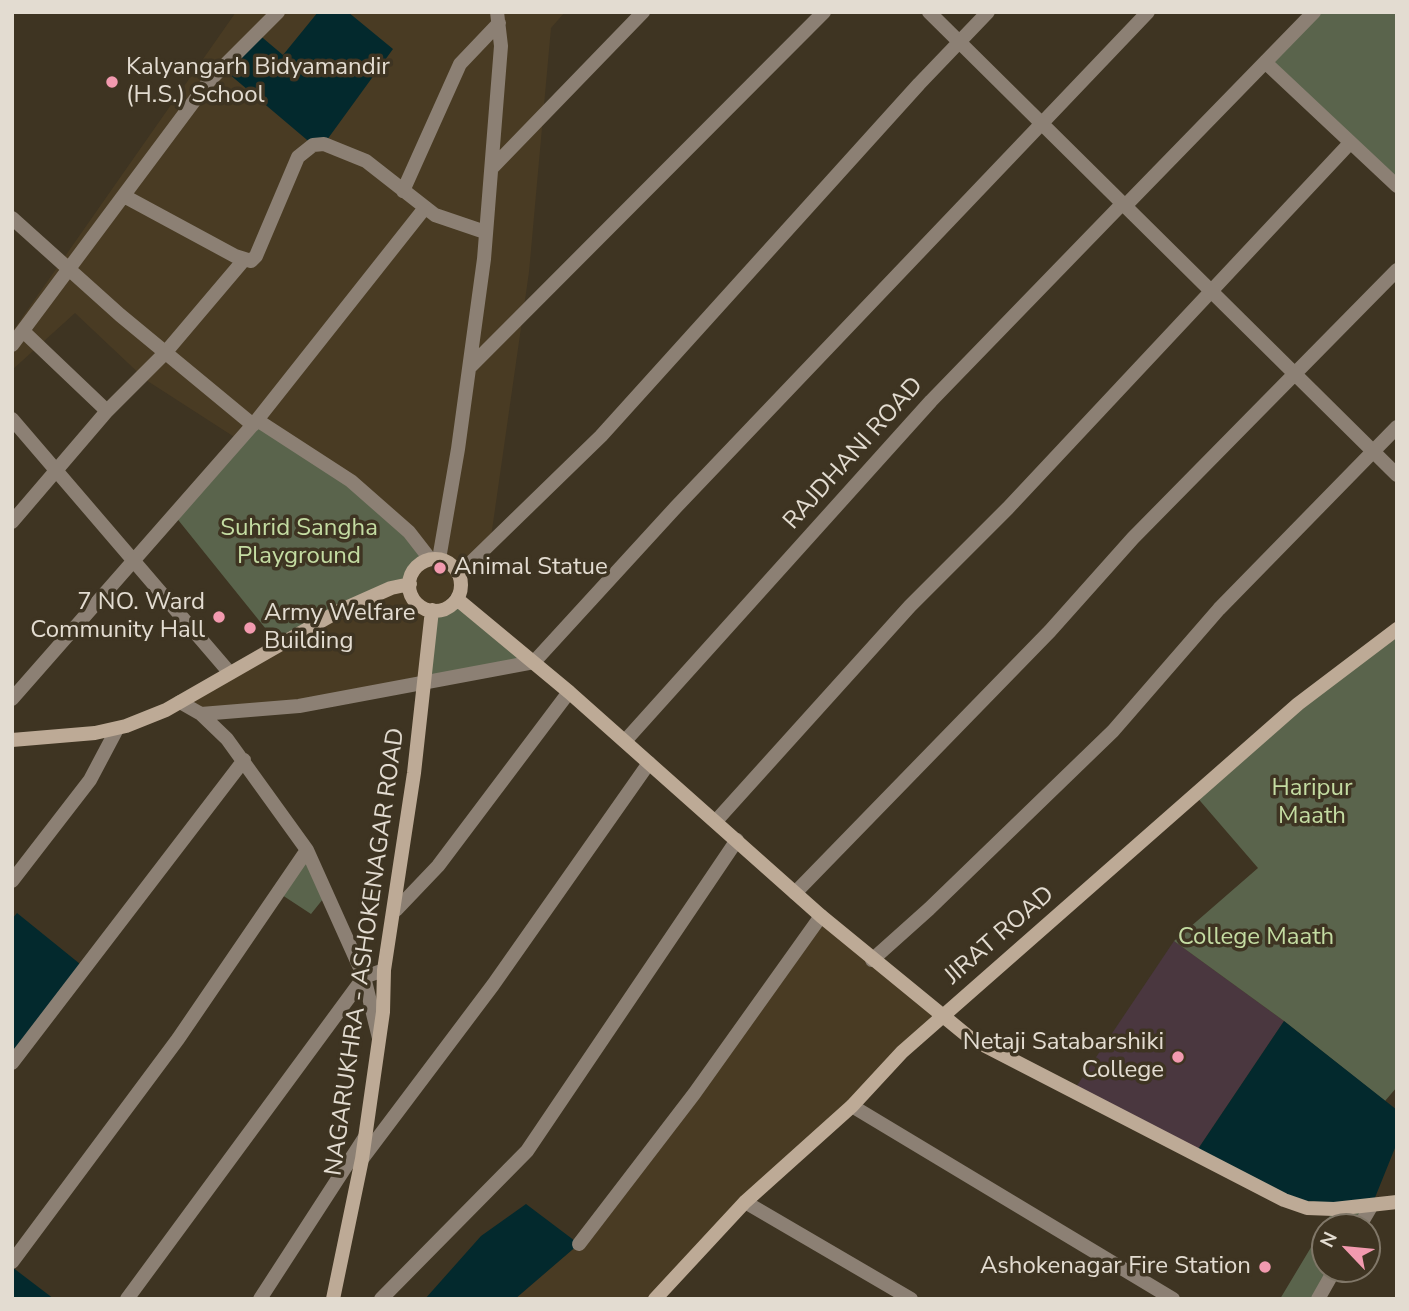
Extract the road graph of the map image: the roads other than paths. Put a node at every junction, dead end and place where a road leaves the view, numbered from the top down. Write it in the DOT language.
graph roads {
  1 [pos="278,12"];
  2 [pos="643,12"];
  3 [pos="824,12"];
  4 [pos="929,12"];
  5 [pos="988,12"];
  6 [pos="1148,12"];
  7 [pos="1314,12"];
  8 [pos="498,18"];
  9 [pos="959,41"];
  10 [pos="1266,63"];
  11 [pos="1042,122"];
  12 [pos="1350,143"];
  13 [pos="492,167"];
  14 [pos="1397,186"];
  15 [pos="403,191"];
  16 [pos="124,196"];
  17 [pos="1124,205"];
  18 [pos="424,209"];
  19 [pos="12,218"];
  20 [pos="485,232"];
  21 [pos="243,261"];
  22 [pos="1397,270"];
  23 [pos="69,271"];
  24 [pos="1211,291"];
  25 [pos="23,331"];
  26 [pos="12,345"];
  27 [pos="165,353"];
  28 [pos="471,366"];
  29 [pos="1294,374"];
  30 [pos="107,411"];
  31 [pos="12,419"];
  32 [pos="255,423"];
  33 [pos="1397,427"];
  34 [pos="1373,450"];
  35 [pos="57,471"];
  36 [pos="1397,475"];
  37 [pos="12,522"];
  38 [pos="435,559"];
  39 [pos="135,561"];
  40 [pos="459,574"];
  41 [pos="410,584"];
  42 [pos="457,599"];
  43 [pos="432,610"];
  44 [pos="1397,629"];
  45 [pos="534,662"];
  46 [pos="229,672"];
  47 [pos="424,682"];
  48 [pos="569,692"];
  49 [pos="12,699"];
  50 [pos="180,702"];
  51 [pos="201,714"];
  52 [pos="117,729"];
  53 [pos="12,740"];
  54 [pos="625,741"];
  55 [pos="244,760"];
  56 [pos="649,763"];
  57 [pos="716,821"];
  58 [pos="737,840"];
  59 [pos="307,850"];
  60 [pos="12,881"];
  61 [pos="795,893"];
  62 [pos="396,910"];
  63 [pos="821,916"];
  64 [pos="872,960"];
  65 [pos="384,970"];
  66 [pos="365,976"];
  67 [pos="941,1017"];
  68 [pos="379,1040"];
  69 [pos="12,1063"];
  70 [pos="852,1106"];
  71 [pos="365,1137"];
  72 [pos="362,1159"];
  73 [pos="746,1202"];
  74 [pos="1397,1202"];
  75 [pos="1372,1205"];
  76 [pos="1367,1213"];
  77 [pos="579,1244"];
  78 [pos="12,1262"];
  79 [pos="1327,1283"];
  80 [pos="1164,1297"];
  81 [pos="127,1299"];
  82 [pos="260,1299"];
  83 [pos="333,1299"];
  84 [pos="381,1299"];
  85 [pos="654,1299"];
  86 [pos="911,1299"];
  87 [pos="1318,1299"];
  1 -- 16 [label="street"];
  2 -- 13 [label="street"];
  3 -- 28 [label="street"];
  4 -- 9 [label="street"];
  5 -- 9 [label="street"];
  6 -- 11 [label="street"];
  7 -- 10 [label="street, RAJDHANI ROAD"];
  8 -- 13 [label="street"];
  8 -- 15 [label="street"];
  9 -- 11 [label="street"];
  9 -- 40 [label="street"];
  10 -- 12 [label="street"];
  10 -- 17 [label="street, RAJDHANI ROAD"];
  11 -- 17 [label="street"];
  11 -- 45 [label="street"];
  12 -- 14 [label="street"];
  12 -- 24 [label="street"];
  13 -- 20 [label="street"];
  15 -- 18 [label="street"];
  15 -- 21 [label="street"];
  16 -- 21 [label="street"];
  16 -- 23 [label="street"];
  17 -- 24 [label="street"];
  17 -- 54 [label="street, RAJDHANI ROAD"];
  18 -- 20 [label="street"];
  18 -- 32 [label="street"];
  19 -- 23 [label="street"];
  20 -- 28 [label="street"];
  21 -- 27 [label="street"];
  22 -- 29 [label="street"];
  23 -- 25 [label="street"];
  23 -- 27 [label="street"];
  24 -- 29 [label="street"];
  24 -- 57 [label="street"];
  25 -- 26 [label="street"];
  25 -- 30 [label="street"];
  27 -- 30 [label="street"];
  27 -- 32 [label="street"];
  28 -- 38 [label="street"];
  29 -- 34 [label="street"];
  29 -- 61 [label="street"];
  30 -- 35 [label="street"];
  31 -- 35 [label="street"];
  32 -- 38 [label="street"];
  32 -- 39 [label="street"];
  33 -- 34 [label="street"];
  34 -- 36 [label="street"];
  34 -- 64 [label="street"];
  35 -- 37 [label="street"];
  35 -- 39 [label="street"];
  38 -- 40 [label="main road"];
  38 -- 41 [label="main road"];
  39 -- 46 [label="street"];
  39 -- 49 [label="street"];
  40 -- 42 [label="main road"];
  41 -- 43 [label="main road"];
  41 -- 46 [label="main road"];
  42 -- 43 [label="main road"];
  42 -- 45 [label="main road"];
  43 -- 47 [label="main road, NAGARUKHRA - ASHOKENAGAR ROAD"];
  44 -- 67 [label="main road, JIRAT ROAD"];
  45 -- 47 [label="street"];
  45 -- 48 [label="main road"];
  46 -- 50 [label="main road"];
  47 -- 51 [label="street"];
  47 -- 62 [label="main road, NAGARUKHRA - ASHOKENAGAR ROAD"];
  48 -- 54 [label="main road"];
  48 -- 62 [label="street"];
  50 -- 51 [label="street"];
  50 -- 52 [label="main road"];
  51 -- 55 [label="street"];
  52 -- 53 [label="main road"];
  52 -- 60 [label="street"];
  54 -- 56 [label="main road"];
  55 -- 59 [label="street"];
  55 -- 69 [label="street"];
  56 -- 57 [label="main road"];
  56 -- 72 [label="street"];
  57 -- 58 [label="main road"];
  58 -- 61 [label="main road"];
  58 -- 84 [label="street"];
  59 -- 66 [label="street"];
  59 -- 78 [label="street"];
  61 -- 63 [label="main road"];
  62 -- 65 [label="main road, NAGARUKHRA - ASHOKENAGAR ROAD"];
  63 -- 64 [label="main road"];
  63 -- 77 [label="street"];
  64 -- 67 [label="main road"];
  65 -- 66 [label="street"];
  65 -- 68 [label="main road, NAGARUKHRA - ASHOKENAGAR ROAD"];
  66 -- 68 [label="street"];
  66 -- 81 [label="street"];
  67 -- 70 [label="main road, JIRAT ROAD"];
  67 -- 75 [label="main road"];
  68 -- 71 [label="main road, NAGARUKHRA - ASHOKENAGAR ROAD"];
  70 -- 73 [label="main road, JIRAT ROAD"];
  70 -- 80 [label="street"];
  71 -- 72 [label="main road, NAGARUKHRA - ASHOKENAGAR ROAD"];
  71 -- 82 [label="street"];
  72 -- 83 [label="main road, NAGARUKHRA - ASHOKENAGAR ROAD"];
  73 -- 85 [label="main road, JIRAT ROAD"];
  73 -- 86 [label="street"];
  74 -- 75 [label="main road"];
  75 -- 76 [label="street"];
  79 -- 87 [label="street"];
}
